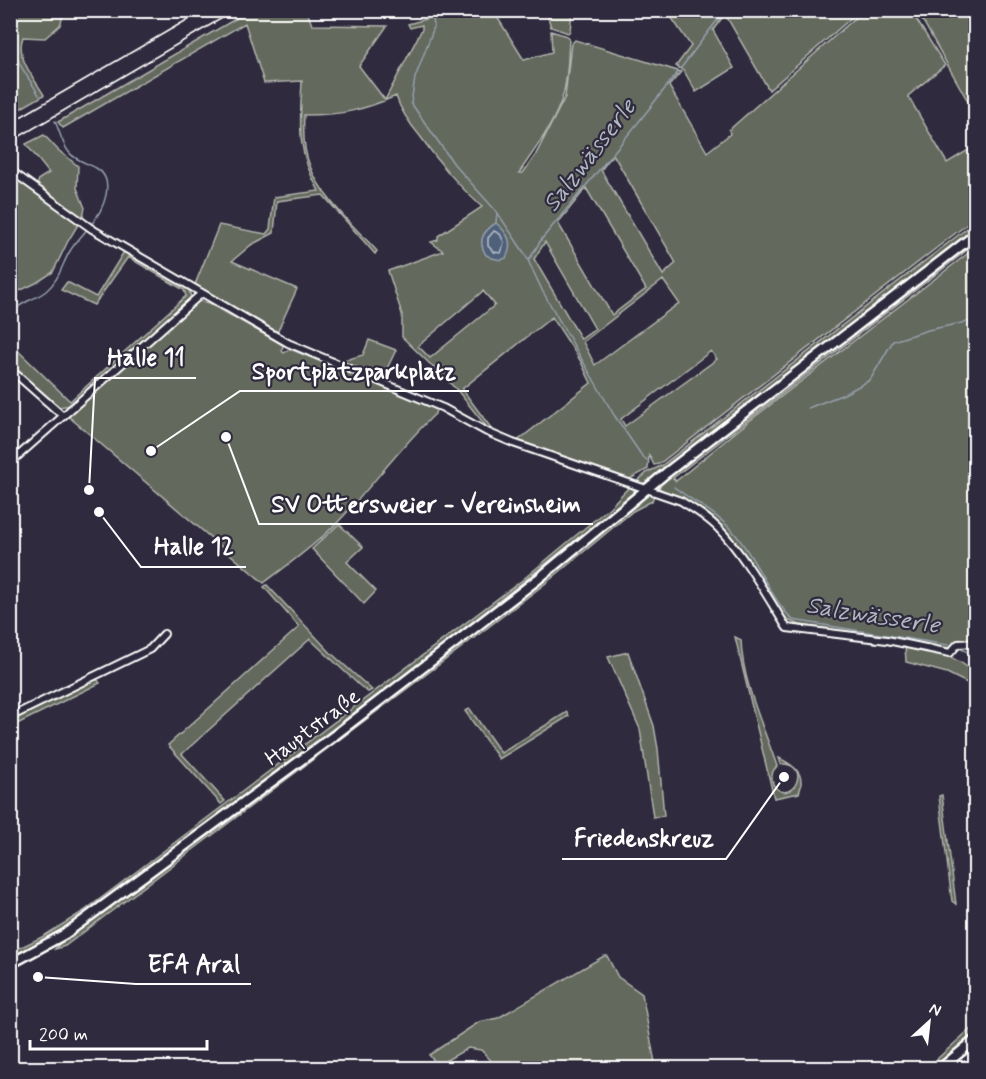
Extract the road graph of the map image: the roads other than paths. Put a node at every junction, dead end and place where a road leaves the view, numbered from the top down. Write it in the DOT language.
graph roads {
  1 [pos="10,170"];
  2 [pos="975,234"];
  3 [pos="201,294"];
  4 [pos="10,369"];
  5 [pos="63,416"];
  6 [pos="10,463"];
  7 [pos="647,489"];
  8 [pos="164,634"];
  9 [pos="975,643"];
  10 [pos="10,717"];
  11 [pos="10,964"];
  12 [pos="975,1039"];
  13 [pos="941,1068"];
  1 -- 3 [label="street"];
  2 -- 7 [label="street, Hauptstraße"];
  3 -- 5 [label="street"];
  3 -- 7 [label="street"];
  4 -- 5 [label="street"];
  5 -- 6 [label="street"];
  7 -- 9 [label="street"];
  7 -- 11 [label="street, Hauptstraße"];
  8 -- 10 [label="street"];
  12 -- 13 [label="street"];
}
